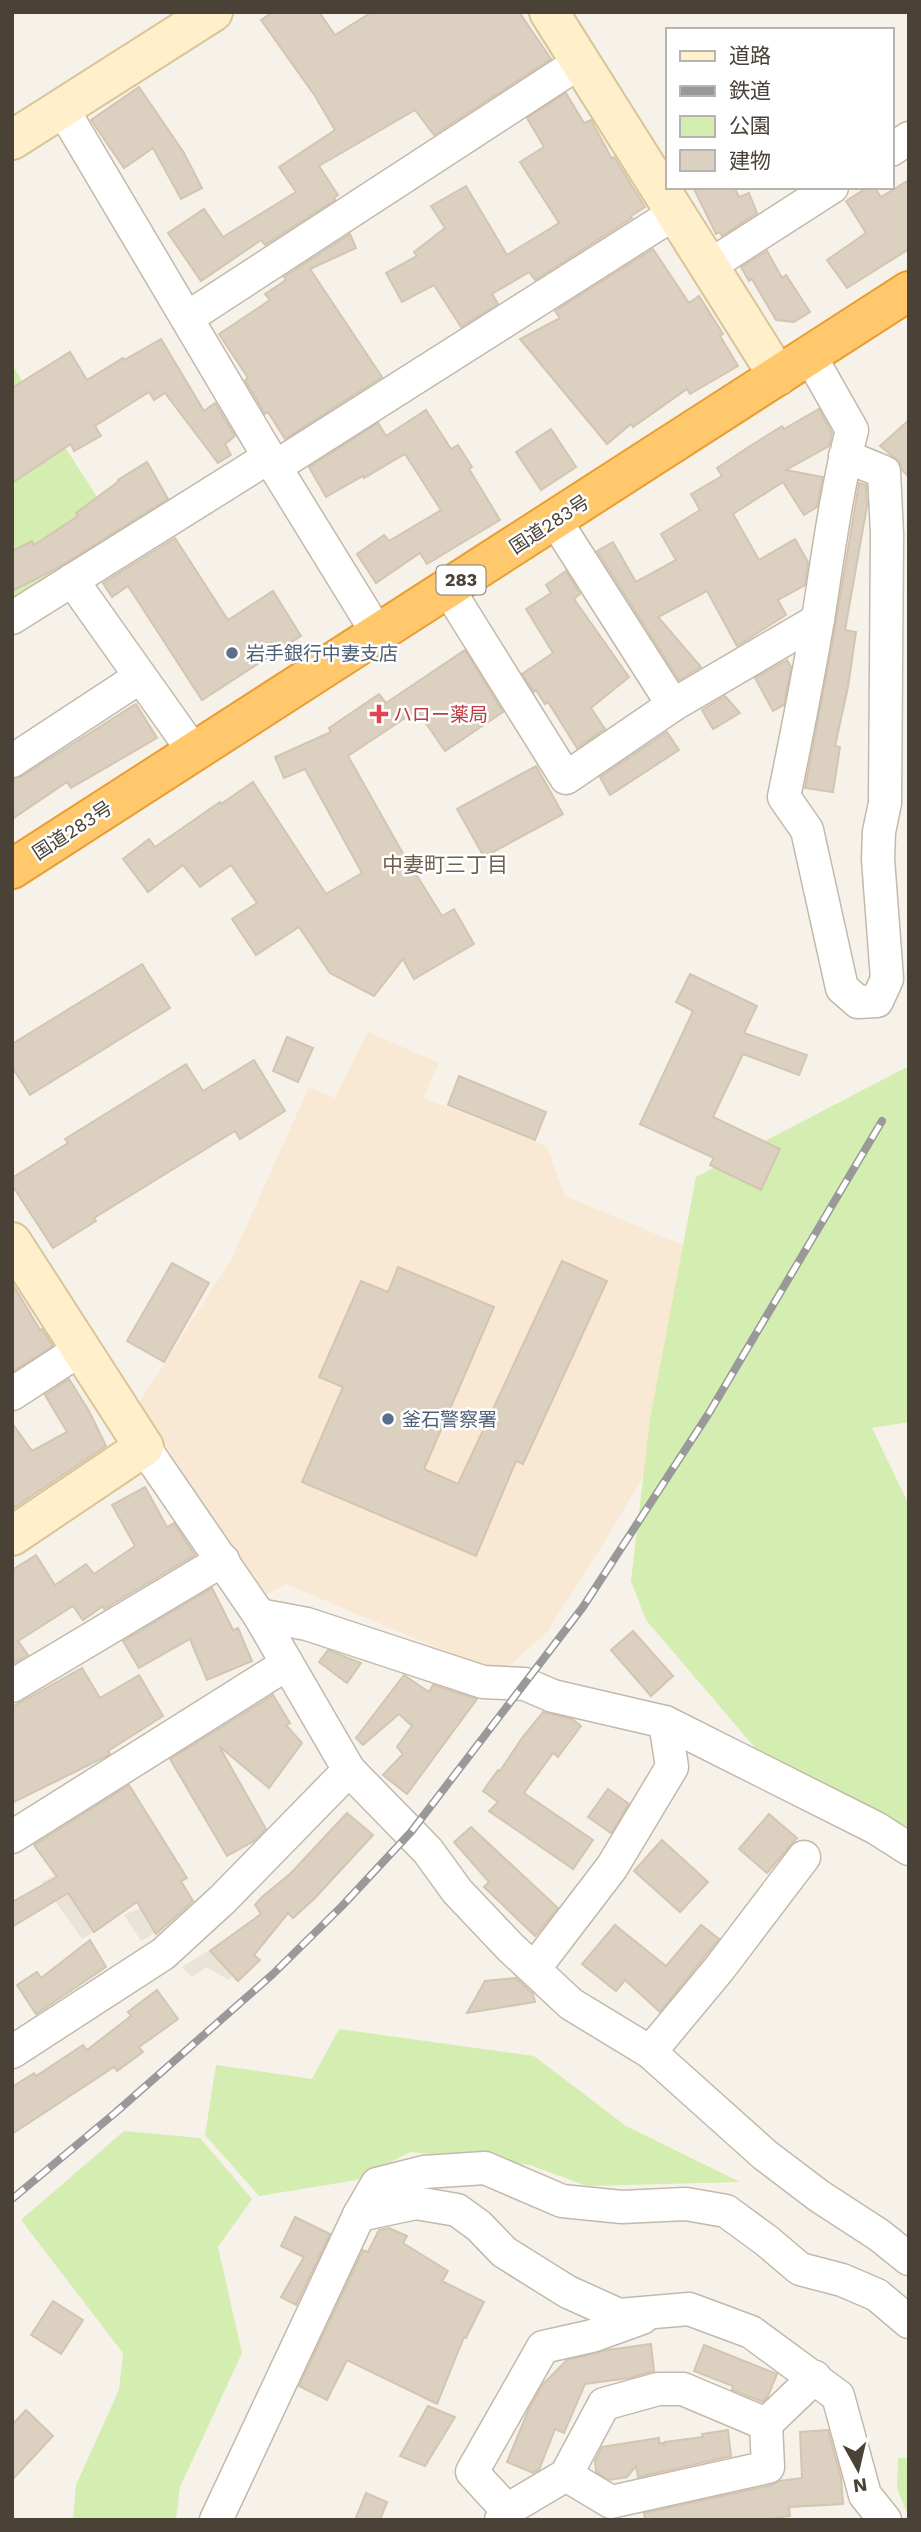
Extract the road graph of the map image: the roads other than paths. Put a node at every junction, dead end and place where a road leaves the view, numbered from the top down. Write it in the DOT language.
graph roads {
  1 [pos="213,12"];
  2 [pos="549,12"];
  3 [pos="580,61"];
  4 [pos="62,108"];
  5 [pos="909,138"];
  6 [pos="12,140"];
  7 [pos="893,148"];
  8 [pos="829,189"];
  9 [pos="675,213"];
  10 [pos="709,266"];
  11 [pos="909,291"];
  12 [pos="187,318"];
  13 [pos="810,356"];
  14 [pos="778,376"];
  15 [pos="845,456"];
  16 [pos="272,462"];
  17 [pos="555,520"];
  18 [pos="72,580"];
  19 [pos="448,589"];
  20 [pos="12,618"];
  21 [pos="818,620"];
  22 [pos="378,634"];
  23 [pos="140,677"];
  24 [pos="673,705"];
  25 [pos="194,752"];
  26 [pos="12,761"];
  27 [pos="12,869"];
  28 [pos="13,1243"];
  29 [pos="81,1349"];
  30 [pos="12,1394"];
  31 [pos="144,1447"];
  32 [pos="12,1536"];
  33 [pos="223,1560"];
  34 [pos="259,1615"];
  35 [pos="287,1664"];
  36 [pos="12,1686"];
  37 [pos="665,1722"];
  38 [pos="349,1770"];
  39 [pos="12,1837"];
  40 [pos="909,1849"];
  41 [pos="804,1857"];
  42 [pos="534,1969"];
  43 [pos="12,2052"];
  44 [pos="650,2052"];
  45 [pos="359,2214"];
  46 [pos="909,2259"];
  47 [pos="653,2314"];
  48 [pos="909,2322"];
  49 [pos="815,2377"];
  50 [pos="766,2424"];
  51 [pos="566,2475"];
  52 [pos="504,2515"];
  53 [pos="216,2520"];
  54 [pos="885,2520"];
  1 -- 4 [label="street"];
  2 -- 3 [label="street"];
  3 -- 9 [label="street"];
  3 -- 12 [label="street"];
  4 -- 6 [label="street"];
  4 -- 12 [label="street"];
  5 -- 7 [label="street"];
  8 -- 10 [label="street"];
  9 -- 10 [label="street"];
  9 -- 16 [label="street"];
  10 -- 14 [label="street"];
  11 -- 13 [label="highway, 国道283号 / 283"];
  12 -- 16 [label="street"];
  13 -- 14 [label="highway, 国道283号 / 283"];
  13 -- 15 [label="street"];
  14 -- 17 [label="highway, 国道283号 / 283"];
  15 -- 21 [label="street"];
  15 -- 21 [label="street"];
  16 -- 18 [label="street"];
  16 -- 22 [label="street"];
  17 -- 19 [label="highway, 国道283号 / 283"];
  17 -- 24 [label="street"];
  18 -- 20 [label="street"];
  18 -- 23 [label="street"];
  19 -- 22 [label="highway, 国道283号 / 283"];
  19 -- 24 [label="street"];
  21 -- 24 [label="street"];
  22 -- 25 [label="highway, 国道283号 / 283"];
  23 -- 25 [label="street"];
  23 -- 26 [label="street"];
  25 -- 27 [label="highway, 国道283号 / 283"];
  28 -- 29 [label="street"];
  29 -- 30 [label="street"];
  29 -- 31 [label="street"];
  31 -- 32 [label="street"];
  31 -- 33 [label="street"];
  33 -- 34 [label="street"];
  33 -- 36 [label="street"];
  34 -- 35 [label="street"];
  34 -- 37 [label="street"];
  35 -- 38 [label="street"];
  35 -- 39 [label="street"];
  37 -- 40 [label="street"];
  37 -- 42 [label="street"];
  38 -- 42 [label="street"];
  38 -- 43 [label="street"];
  41 -- 44 [label="street"];
  42 -- 44 [label="street"];
  44 -- 46 [label="street"];
  45 -- 47 [label="street"];
  45 -- 48 [label="street"];
  45 -- 53 [label="street"];
  47 -- 49 [label="street"];
  47 -- 52 [label="street"];
  49 -- 50 [label="street"];
  49 -- 54 [label="street"];
  50 -- 51 [label="street"];
  50 -- 51 [label="street"];
  51 -- 52 [label="street"];
}
